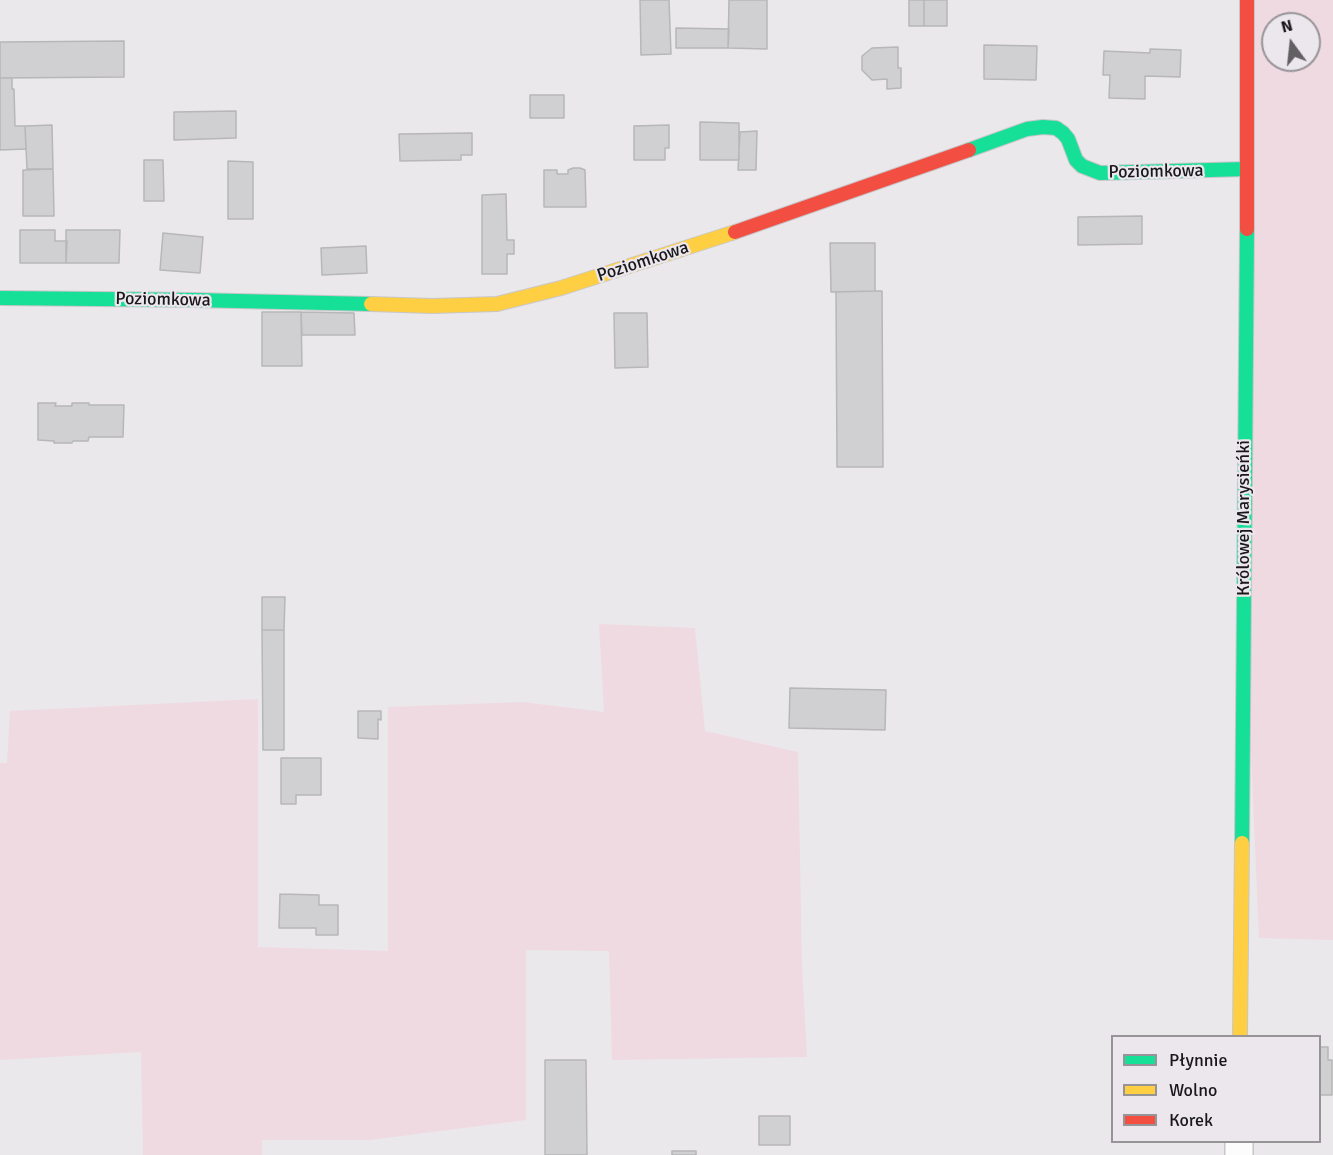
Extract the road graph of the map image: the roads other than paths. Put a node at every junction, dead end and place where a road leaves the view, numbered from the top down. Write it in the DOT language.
graph roads {
  1 [pos="1247,0"];
  2 [pos="1247,169"];
  3 [pos="0,298"];
  4 [pos="1240,1035"];
  1 -- 2 [label="street, Królowej Marysieńki"];
  2 -- 3 [label="street, Poziomkowa"];
  2 -- 4 [label="street, Królowej Marysieńki"];
}
